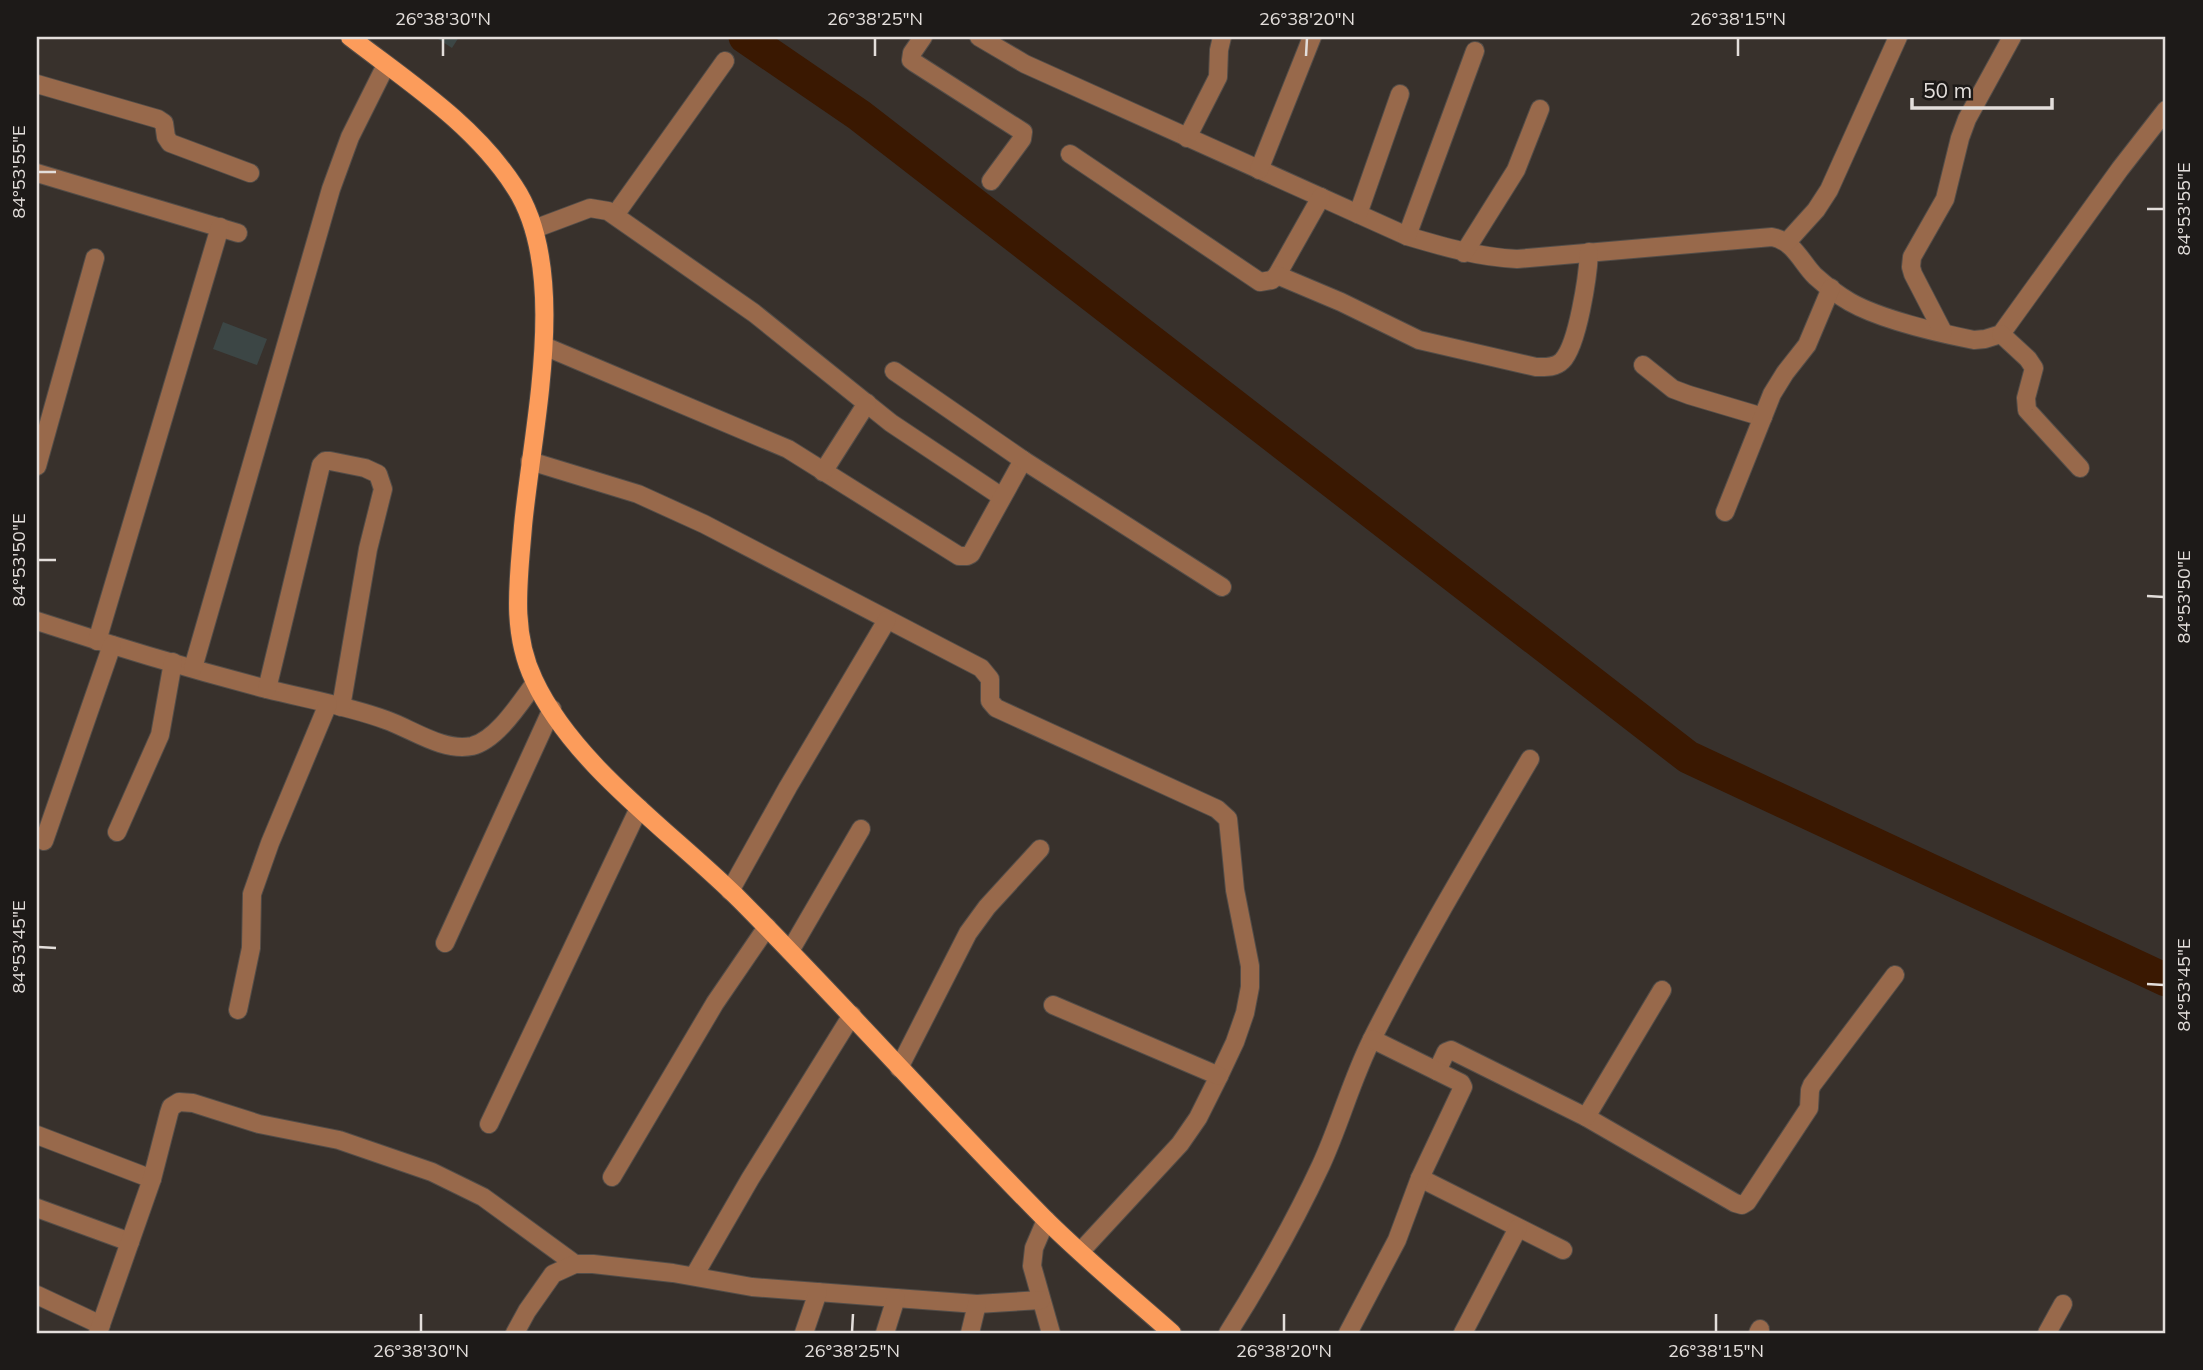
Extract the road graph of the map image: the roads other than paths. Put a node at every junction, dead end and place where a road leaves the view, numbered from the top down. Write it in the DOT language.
graph roads {
  1 [pos="350,37"];
  2 [pos="923,37"];
  3 [pos="979,37"];
  4 [pos="1222,37"];
  5 [pos="1312,37"];
  6 [pos="1898,37"];
  7 [pos="2012,37"];
  8 [pos="1475,51"];
  9 [pos="725,61"];
  10 [pos="386,65"];
  11 [pos="37,84"];
  12 [pos="1400,94"];
  13 [pos="1540,109"];
  14 [pos="2166,110"];
  15 [pos="1187,138"];
  16 [pos="1070,154"];
  17 [pos="1259,170"];
  18 [pos="37,173"];
  19 [pos="250,173"];
  20 [pos="991,181"];
  21 [pos="1321,197"];
  22 [pos="1358,214"];
  23 [pos="615,215"];
  24 [pos="220,227"];
  25 [pos="534,229"];
  26 [pos="239,233"];
  27 [pos="1406,236"];
  28 [pos="1787,243"];
  29 [pos="1589,252"];
  30 [pos="1464,253"];
  31 [pos="95,258"];
  32 [pos="1277,275"];
  33 [pos="1831,288"];
  34 [pos="1943,332"];
  35 [pos="2001,334"];
  36 [pos="544,346"];
  37 [pos="1643,365"];
  38 [pos="894,371"];
  39 [pos="867,403"];
  40 [pos="1763,417"];
  41 [pos="1023,460"];
  42 [pos="530,461"];
  43 [pos="37,466"];
  44 [pos="2080,468"];
  45 [pos="824,472"];
  46 [pos="1002,497"];
  47 [pos="1725,512"];
  48 [pos="1222,587"];
  49 [pos="887,620"];
  50 [pos="37,621"];
  51 [pos="104,643"];
  52 [pos="173,662"];
  53 [pos="193,668"];
  54 [pos="535,683"];
  55 [pos="267,689"];
  56 [pos="335,705"];
  57 [pos="552,709"];
  58 [pos="1530,759"];
  59 [pos="639,808"];
  60 [pos="861,829"];
  61 [pos="117,832"];
  62 [pos="44,841"];
  63 [pos="1040,849"];
  64 [pos="730,891"];
  65 [pos="767,927"];
  66 [pos="444,943"];
  67 [pos="790,951"];
  68 [pos="1895,975"];
  69 [pos="1662,990"];
  70 [pos="1052,1005"];
  71 [pos="238,1010"];
  72 [pos="852,1015"];
  73 [pos="1372,1039"];
  74 [pos="899,1068"];
  75 [pos="1437,1071"];
  76 [pos="1219,1076"];
  77 [pos="1586,1117"];
  78 [pos="489,1124"];
  79 [pos="37,1135"];
  80 [pos="612,1177"];
  81 [pos="1420,1178"];
  82 [pos="152,1179"];
  83 [pos="37,1208"];
  84 [pos="1046,1220"];
  85 [pos="1518,1228"];
  86 [pos="130,1242"];
  87 [pos="1563,1250"];
  88 [pos="1080,1251"];
  89 [pos="575,1264"];
  90 [pos="694,1276"];
  91 [pos="818,1292"];
  92 [pos="37,1295"];
  93 [pos="896,1298"];
  94 [pos="1041,1300"];
  95 [pos="977,1304"];
  96 [pos="2063,1304"];
  97 [pos="100,1329"];
  98 [pos="515,1333"];
  99 [pos="804,1333"];
  100 [pos="885,1333"];
  101 [pos="970,1333"];
  102 [pos="1051,1333"];
  103 [pos="1172,1333"];
  104 [pos="1228,1333"];
  105 [pos="1348,1333"];
  106 [pos="1463,1333"];
  107 [pos="2047,1333"];
  1 -- 10 [label="main road"];
  2 -- 20 [label="street"];
  3 -- 15 [label="street"];
  4 -- 15 [label="street"];
  5 -- 17 [label="street"];
  6 -- 28 [label="street"];
  7 -- 34 [label="street"];
  8 -- 27 [label="street"];
  9 -- 23 [label="street"];
  10 -- 25 [label="main road"];
  10 -- 53 [label="street"];
  11 -- 19 [label="street"];
  12 -- 22 [label="street"];
  13 -- 30 [label="street"];
  14 -- 35 [label="street"];
  15 -- 17 [label="street"];
  16 -- 32 [label="street"];
  17 -- 21 [label="street"];
  18 -- 24 [label="street"];
  21 -- 22 [label="street"];
  21 -- 32 [label="street"];
  22 -- 27 [label="street"];
  23 -- 25 [label="street"];
  23 -- 39 [label="street"];
  24 -- 26 [label="street"];
  24 -- 51 [label="street"];
  25 -- 36 [label="main road"];
  27 -- 30 [label="street"];
  28 -- 29 [label="street"];
  28 -- 33 [label="street"];
  29 -- 30 [label="street"];
  29 -- 32 [label="street"];
  31 -- 43 [label="street"];
  33 -- 34 [label="street"];
  33 -- 40 [label="street"];
  34 -- 35 [label="street"];
  35 -- 44 [label="street"];
  36 -- 42 [label="main road"];
  36 -- 45 [label="street"];
  37 -- 40 [label="street"];
  38 -- 41 [label="street"];
  39 -- 45 [label="street"];
  39 -- 46 [label="street"];
  40 -- 47 [label="street"];
  41 -- 46 [label="street"];
  41 -- 48 [label="street"];
  42 -- 49 [label="street"];
  42 -- 54 [label="main road"];
  45 -- 46 [label="street"];
  49 -- 64 [label="street"];
  49 -- 76 [label="street"];
  50 -- 51 [label="street"];
  51 -- 52 [label="street"];
  51 -- 62 [label="street"];
  52 -- 53 [label="street"];
  52 -- 61 [label="street"];
  53 -- 55 [label="street"];
  54 -- 56 [label="street"];
  54 -- 57 [label="main road"];
  55 -- 56 [label="street"];
  55 -- 56 [label="street"];
  56 -- 71 [label="street"];
  57 -- 59 [label="main road"];
  57 -- 66 [label="street"];
  58 -- 73 [label="street"];
  59 -- 64 [label="main road"];
  59 -- 78 [label="street"];
  60 -- 67 [label="street"];
  63 -- 74 [label="street"];
  64 -- 65 [label="main road"];
  65 -- 67 [label="main road"];
  65 -- 80 [label="street"];
  67 -- 72 [label="main road"];
  68 -- 77 [label="street"];
  69 -- 77 [label="street"];
  70 -- 76 [label="street"];
  72 -- 74 [label="main road"];
  72 -- 90 [label="street"];
  73 -- 75 [label="street"];
  73 -- 104 [label="street"];
  74 -- 84 [label="main road"];
  75 -- 77 [label="street"];
  75 -- 81 [label="street"];
  76 -- 88 [label="street"];
  79 -- 82 [label="street"];
  81 -- 85 [label="street"];
  81 -- 105 [label="street"];
  82 -- 86 [label="street"];
  82 -- 89 [label="street"];
  83 -- 86 [label="street"];
  84 -- 88 [label="main road"];
  84 -- 94 [label="street"];
  85 -- 87 [label="street"];
  85 -- 106 [label="street"];
  86 -- 97 [label="street"];
  88 -- 103 [label="main road"];
  89 -- 90 [label="street"];
  89 -- 98 [label="street"];
  90 -- 91 [label="street"];
  91 -- 93 [label="street"];
  91 -- 99 [label="street"];
  92 -- 97 [label="street"];
  93 -- 95 [label="street"];
  93 -- 100 [label="street"];
  94 -- 95 [label="street"];
  94 -- 102 [label="street"];
  95 -- 101 [label="street"];
  96 -- 107 [label="street"];
}
